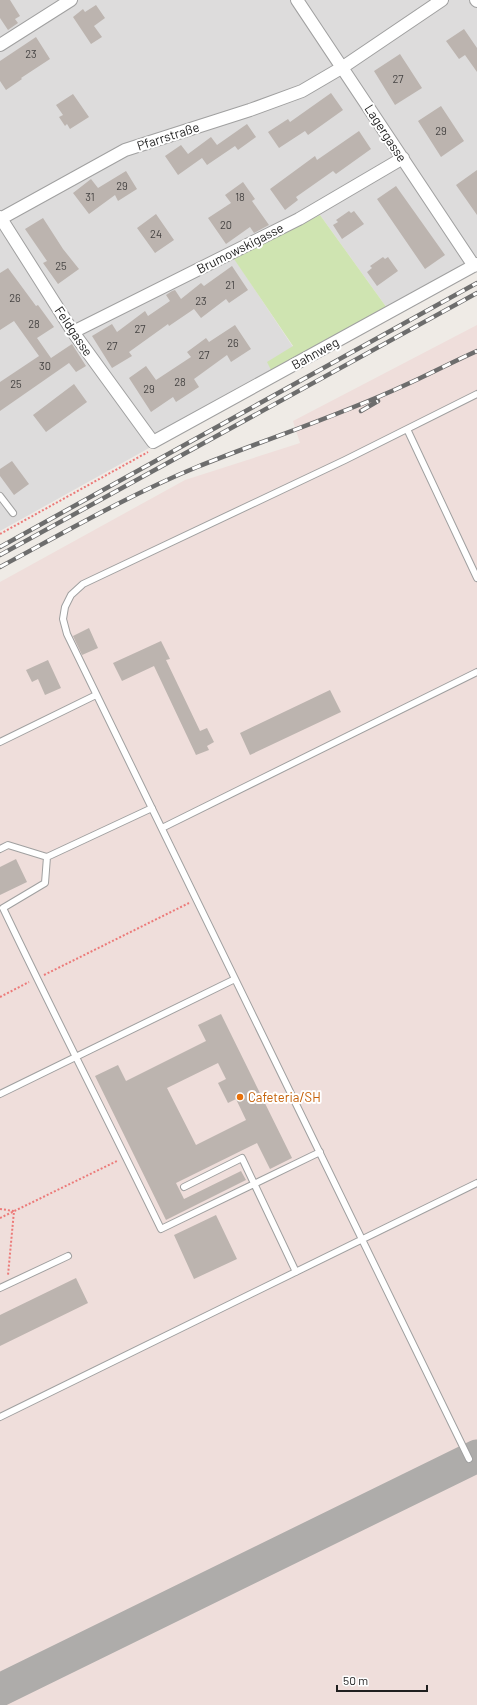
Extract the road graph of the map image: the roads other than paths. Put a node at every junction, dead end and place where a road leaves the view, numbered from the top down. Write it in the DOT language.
graph roads {
  1 [pos="71,0"];
  2 [pos="297,0"];
  3 [pos="442,0"];
  4 [pos="0,45"];
  5 [pos="343,67"];
  6 [pos="403,158"];
  7 [pos="0,218"];
  8 [pos="475,265"];
  9 [pos="73,332"];
  10 [pos="477,394"];
  11 [pos="407,430"];
  12 [pos="153,442"];
  13 [pos="0,496"];
  14 [pos="13,513"];
  15 [pos="477,578"];
  16 [pos="477,672"];
  17 [pos="96,695"];
  18 [pos="0,742"];
  19 [pos="152,808"];
  20 [pos="162,828"];
  21 [pos="0,849"];
  22 [pos="47,857"];
  23 [pos="235,979"];
  24 [pos="77,1057"];
  25 [pos="0,1094"];
  26 [pos="320,1152"];
  27 [pos="254,1183"];
  28 [pos="477,1183"];
  29 [pos="184,1187"];
  30 [pos="362,1240"];
  31 [pos="68,1256"];
  32 [pos="296,1272"];
  33 [pos="0,1288"];
  34 [pos="0,1417"];
  35 [pos="469,1459"];
  1 -- 4 [label="street"];
  2 -- 5 [label="street, Lagergasse"];
  3 -- 5 [label="street, Pfarrstraße"];
  5 -- 6 [label="street, Lagergasse"];
  5 -- 7 [label="street, Pfarrstraße"];
  6 -- 8 [label="street, Lagergasse"];
  6 -- 9 [label="street, Brumowskigasse"];
  7 -- 9 [label="street, Feldgasse"];
  8 -- 12 [label="street, Bahnweg"];
  9 -- 12 [label="street, Feldgasse"];
  10 -- 11 [label="lane"];
  11 -- 15 [label="lane"];
  11 -- 17 [label="lane"];
  13 -- 14 [label="lane"];
  16 -- 20 [label="lane"];
  17 -- 18 [label="lane"];
  17 -- 19 [label="lane"];
  19 -- 20 [label="lane"];
  19 -- 22 [label="lane"];
  20 -- 23 [label="lane"];
  21 -- 22 [label="lane"];
  22 -- 24 [label="lane"];
  23 -- 24 [label="lane"];
  23 -- 26 [label="lane"];
  24 -- 25 [label="lane"];
  24 -- 27 [label="lane"];
  26 -- 27 [label="lane"];
  26 -- 30 [label="lane"];
  27 -- 29 [label="lane"];
  27 -- 32 [label="lane"];
  28 -- 30 [label="lane"];
  30 -- 32 [label="lane"];
  30 -- 35 [label="lane"];
  31 -- 33 [label="lane"];
  32 -- 34 [label="lane"];
}
